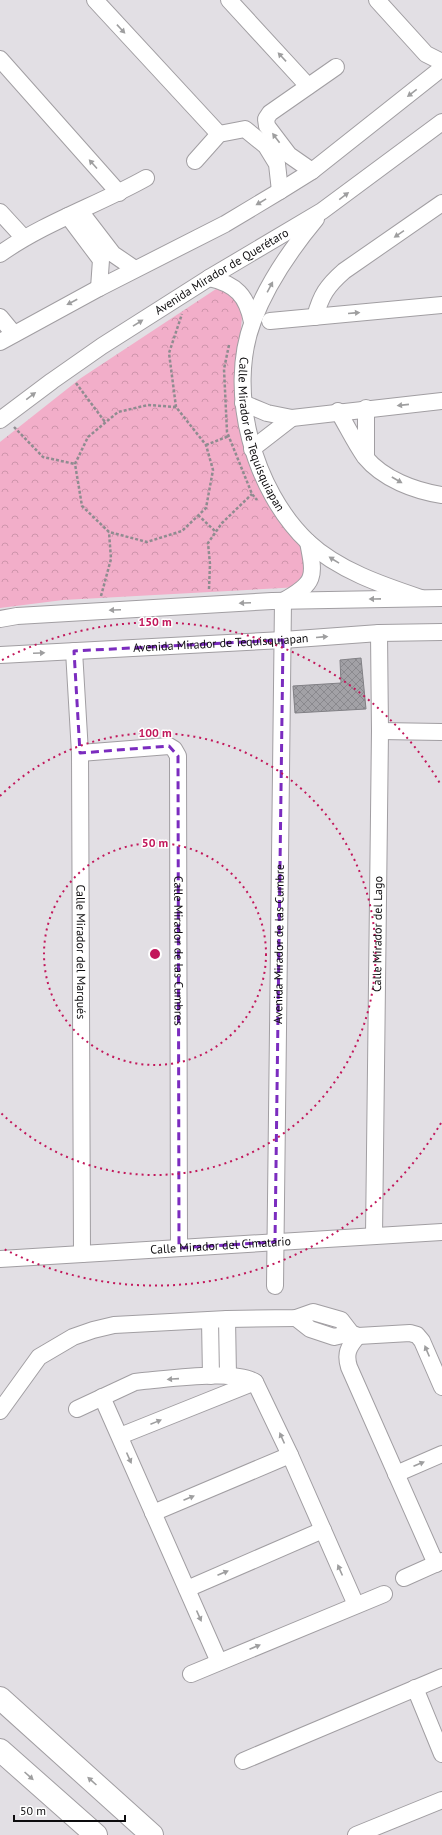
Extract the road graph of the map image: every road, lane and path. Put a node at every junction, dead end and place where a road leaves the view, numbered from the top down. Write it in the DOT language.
graph roads {
  1 [pos="95,0"];
  2 [pos="229,0"];
  3 [pos="377,0"];
  4 [pos="426,54"];
  5 [pos="0,59"];
  6 [pos="442,62"];
  7 [pos="336,67"];
  8 [pos="439,78"];
  9 [pos="308,86"];
  10 [pos="442,122"];
  11 [pos="219,134"];
  12 [pos="283,159"];
  13 [pos="195,161"];
  14 [pos="312,171"];
  15 [pos="146,178"];
  16 [pos="280,191"];
  17 [pos="119,193"];
  18 [pos="442,203"];
  19 [pos="322,211"];
  20 [pos="0,212"];
  21 [pos="74,214"];
  22 [pos="442,216"];
  23 [pos="424,217"];
  24 [pos="23,237"];
  25 [pos="0,254"];
  26 [pos="107,257"];
  27 [pos="135,269"];
  28 [pos="210,278"];
  29 [pos="99,288"];
  30 [pos="442,305"];
  31 [pos="182,313"];
  32 [pos="0,317"];
  33 [pos="315,317"];
  34 [pos="270,321"];
  35 [pos="252,322"];
  36 [pos="14,334"];
  37 [pos="0,342"];
  38 [pos="230,342"];
  39 [pos="74,381"];
  40 [pos="442,401"];
  41 [pos="243,403"];
  42 [pos="176,407"];
  43 [pos="366,408"];
  44 [pos="338,411"];
  45 [pos="292,418"];
  46 [pos="105,422"];
  47 [pos="7,423"];
  48 [pos="229,436"];
  49 [pos="206,445"];
  50 [pos="252,449"];
  51 [pos="366,457"];
  52 [pos="75,464"];
  53 [pos="252,494"];
  54 [pos="442,495"];
  55 [pos="262,505"];
  56 [pos="198,515"];
  57 [pos="109,532"];
  58 [pos="216,532"];
  59 [pos="308,542"];
  60 [pos="209,588"];
  61 [pos="215,588"];
  62 [pos="201,589"];
  63 [pos="101,596"];
  64 [pos="109,596"];
  65 [pos="94,597"];
  66 [pos="421,598"];
  67 [pos="442,598"];
  68 [pos="283,601"];
  69 [pos="0,619"];
  70 [pos="442,632"];
  71 [pos="379,633"];
  72 [pos="283,640"];
  73 [pos="74,651"];
  74 [pos="0,655"];
  75 [pos="380,731"];
  76 [pos="442,732"];
  77 [pos="80,753"];
  78 [pos="442,1232"];
  79 [pos="374,1236"];
  80 [pos="275,1242"];
  81 [pos="179,1248"];
  82 [pos="82,1254"];
  83 [pos="0,1259"];
  84 [pos="275,1286"];
  85 [pos="227,1318"];
  86 [pos="210,1320"];
  87 [pos="354,1335"];
  88 [pos="212,1376"];
  89 [pos="228,1376"];
  90 [pos="255,1382"];
  91 [pos="442,1387"];
  92 [pos="102,1397"];
  93 [pos="77,1409"];
  94 [pos="0,1411"];
  95 [pos="120,1436"];
  96 [pos="442,1454"];
  97 [pos="290,1455"];
  98 [pos="396,1474"];
  99 [pos="153,1513"];
  100 [pos="323,1530"];
  101 [pos="439,1562"];
  102 [pos="404,1578"];
  103 [pos="187,1589"];
  104 [pos="384,1594"];
  105 [pos="356,1605"];
  106 [pos="219,1662"];
  107 [pos="191,1674"];
  108 [pos="442,1677"];
  109 [pos="415,1688"];
  110 [pos="0,1698"];
  111 [pos="0,1750"];
  112 [pos="442,1754"];
  113 [pos="243,1761"];
  114 [pos="442,1800"];
  115 [pos="96,1835"];
  116 [pos="152,1835"];
  117 [pos="356,1835"];
  1 -- 11 [label="street, one-way"];
  9 -- 2 [label="street, one-way"];
  3 -- 4 [label="street"];
  4 -- 6 [label="street"];
  4 -- 8 [label="street"];
  17 -- 5 [label="street, one-way"];
  7 -- 9 [label="street"];
  8 -- 14 [label="street, one-way"];
  12 -- 9 [label="street, one-way"];
  19 -- 10 [label="street, Avenida Mirador de Querétaro, one-way"];
  11 -- 12 [label="street"];
  11 -- 13 [label="street"];
  12 -- 14 [label="street"];
  12 -- 16 [label="street"];
  14 -- 16 [label="street"];
  15 -- 17 [label="street"];
  16 -- 27 [label="street, one-way"];
  17 -- 21 [label="street"];
  18 -- 23 [label="street"];
  19 -- 28 [label="street, Avenida Mirador de Querétaro"];
  35 -- 19 [label="street, Calle Mirador de Tequisquiapan, one-way"];
  20 -- 24 [label="street"];
  21 -- 24 [label="street"];
  21 -- 26 [label="street"];
  22 -- 23 [label="street"];
  23 -- 33 [label="street, one-way"];
  24 -- 25 [label="street"];
  26 -- 27 [label="street"];
  26 -- 29 [label="street"];
  27 -- 29 [label="street"];
  28 -- 35 [label="street"];
  47 -- 28 [label="street, Avenida Mirador de Querétaro, one-way"];
  29 -- 36 [label="street, one-way"];
  33 -- 30 [label="street, one-way"];
  31 -- 42 [label="path"];
  32 -- 36 [label="street"];
  33 -- 34 [label="street"];
  35 -- 41 [label="street, Calle Mirador de Tequisquiapan"];
  36 -- 37 [label="street"];
  38 -- 48 [label="path"];
  39 -- 46 [label="path"];
  40 -- 43 [label="street, one-way"];
  41 -- 45 [label="street"];
  41 -- 50 [label="street, Calle Mirador de Tequisquiapan"];
  42 -- 46 [label="path"];
  42 -- 49 [label="path"];
  43 -- 44 [label="street"];
  43 -- 51 [label="street"];
  44 -- 45 [label="street"];
  44 -- 51 [label="street"];
  45 -- 50 [label="street"];
  46 -- 52 [label="path"];
  47 -- 52 [label="path"];
  48 -- 49 [label="path"];
  48 -- 53 [label="path"];
  49 -- 56 [label="path"];
  50 -- 59 [label="street, Calle Mirador de Tequisquiapan"];
  51 -- 54 [label="street, one-way"];
  52 -- 57 [label="path"];
  53 -- 55 [label="path"];
  53 -- 58 [label="path"];
  56 -- 57 [label="path"];
  56 -- 58 [label="path"];
  57 -- 63 [label="path"];
  58 -- 60 [label="path"];
  66 -- 59 [label="street, Calle Mirador de Tequisquiapan, one-way"];
  59 -- 68 [label="street"];
  60 -- 61 [label="path"];
  60 -- 62 [label="path"];
  63 -- 64 [label="path"];
  63 -- 65 [label="path"];
  66 -- 67 [label="street"];
  66 -- 68 [label="street, one-way"];
  68 -- 69 [label="street, one-way"];
  68 -- 72 [label="street, Avenida Mirador de las Cumbre"];
  70 -- 71 [label="street, Avenida Mirador de Tequisquiapan"];
  72 -- 71 [label="street, Avenida Mirador de Tequisquiapan, one-way"];
  71 -- 75 [label="street, Calle Mirador del Lago"];
  72 -- 73 [label="street, Avenida Mirador de Tequisquiapan"];
  72 -- 80 [label="street, Avenida Mirador de las Cumbre"];
  74 -- 73 [label="street, Avenida Mirador de Tequisquiapan, one-way"];
  73 -- 77 [label="street, Calle Mirador del Marqués"];
  75 -- 76 [label="street"];
  75 -- 79 [label="street, Calle Mirador del Lago"];
  77 -- 81 [label="street, Calle Mirador de las Cumbres"];
  77 -- 82 [label="street, Calle Mirador del Marqués"];
  78 -- 79 [label="street, Calle Mirador del Cimatario"];
  79 -- 80 [label="street, Calle Mirador del Cimatario"];
  80 -- 81 [label="street, Calle Mirador del Cimatario"];
  80 -- 84 [label="street, Avenida Mirador de las Cumbre"];
  81 -- 82 [label="street, Calle Mirador del Cimatario"];
  82 -- 83 [label="street, Calle Mirador del Cimatario"];
  85 -- 86 [label="street"];
  85 -- 87 [label="street"];
  85 -- 89 [label="street"];
  86 -- 88 [label="street"];
  86 -- 94 [label="street"];
  91 -- 87 [label="street, one-way"];
  87 -- 98 [label="street"];
  88 -- 89 [label="street"];
  88 -- 92 [label="street, one-way"];
  89 -- 90 [label="street"];
  95 -- 90 [label="street, one-way"];
  97 -- 90 [label="street, one-way"];
  92 -- 93 [label="street"];
  92 -- 95 [label="street"];
  95 -- 99 [label="street, one-way"];
  98 -- 96 [label="street, one-way"];
  99 -- 97 [label="street, one-way"];
  97 -- 100 [label="street"];
  98 -- 101 [label="street"];
  99 -- 103 [label="street"];
  103 -- 100 [label="street, one-way"];
  105 -- 100 [label="street, one-way"];
  101 -- 102 [label="street"];
  103 -- 106 [label="street, one-way"];
  104 -- 105 [label="street"];
  106 -- 105 [label="street, one-way"];
  106 -- 107 [label="street"];
  108 -- 109 [label="street"];
  109 -- 112 [label="street"];
  109 -- 113 [label="street"];
  116 -- 110 [label="street, one-way"];
  111 -- 115 [label="street, one-way"];
  114 -- 117 [label="street"];
}
